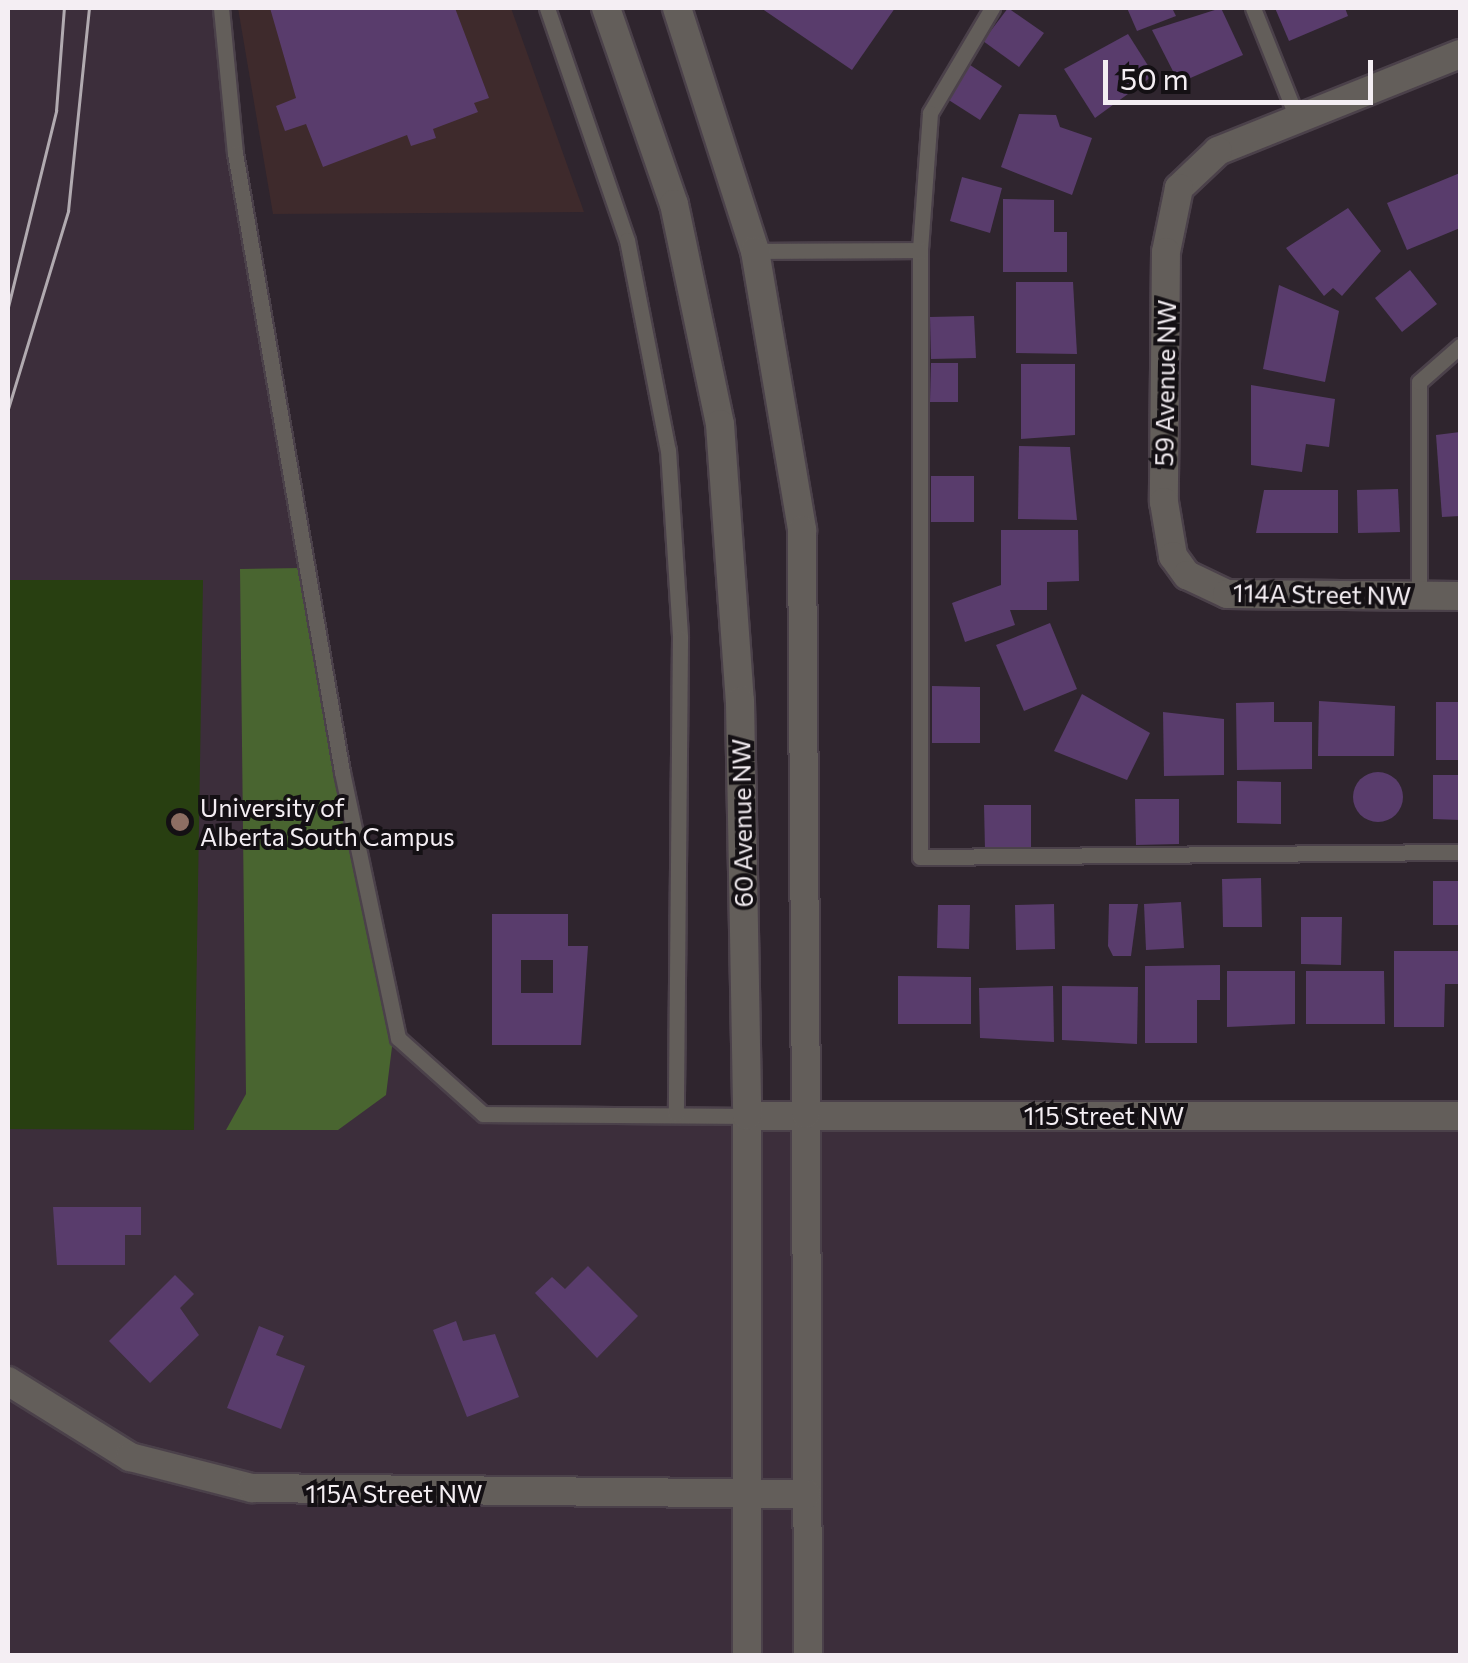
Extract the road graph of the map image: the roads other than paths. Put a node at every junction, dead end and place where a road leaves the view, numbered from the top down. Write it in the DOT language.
graph roads {
  1 [pos="221,8"];
  2 [pos="546,8"];
  3 [pos="606,8"];
  4 [pos="678,8"];
  5 [pos="992,8"];
  6 [pos="1253,8"];
  7 [pos="1460,54"];
  8 [pos="1297,118"];
  9 [pos="920,250"];
  10 [pos="755,251"];
  11 [pos="1460,346"];
  12 [pos="1187,574"];
  13 [pos="1419,596"];
  14 [pos="1460,596"];
  15 [pos="1460,852"];
  16 [pos="676,1114"];
  17 [pos="806,1114"];
  18 [pos="747,1116"];
  19 [pos="1460,1116"];
  20 [pos="8,1381"];
  21 [pos="746,1494"];
  22 [pos="807,1494"];
  23 [pos="747,1656"];
  24 [pos="808,1656"];
  1 -- 16 [label="lane"];
  2 -- 16 [label="lane"];
  3 -- 18 [label="street, 60 Avenue NW"];
  4 -- 10 [label="street"];
  5 -- 9 [label="lane"];
  6 -- 8 [label="lane"];
  7 -- 8 [label="street"];
  8 -- 12 [label="street, 59 Avenue NW"];
  9 -- 10 [label="lane"];
  9 -- 15 [label="lane"];
  10 -- 17 [label="street"];
  11 -- 13 [label="lane"];
  12 -- 13 [label="street, 114A Street NW"];
  13 -- 14 [label="street, 114A Street NW"];
  16 -- 18 [label="lane"];
  17 -- 18 [label="street, 115 Street NW"];
  17 -- 19 [label="street, 115 Street NW"];
  17 -- 22 [label="street"];
  18 -- 21 [label="street, 60 Avenue NW"];
  20 -- 21 [label="street, 115A Street NW"];
  21 -- 22 [label="street, 115A Street NW"];
  21 -- 23 [label="street, 60 Avenue NW"];
  22 -- 24 [label="street"];
}
